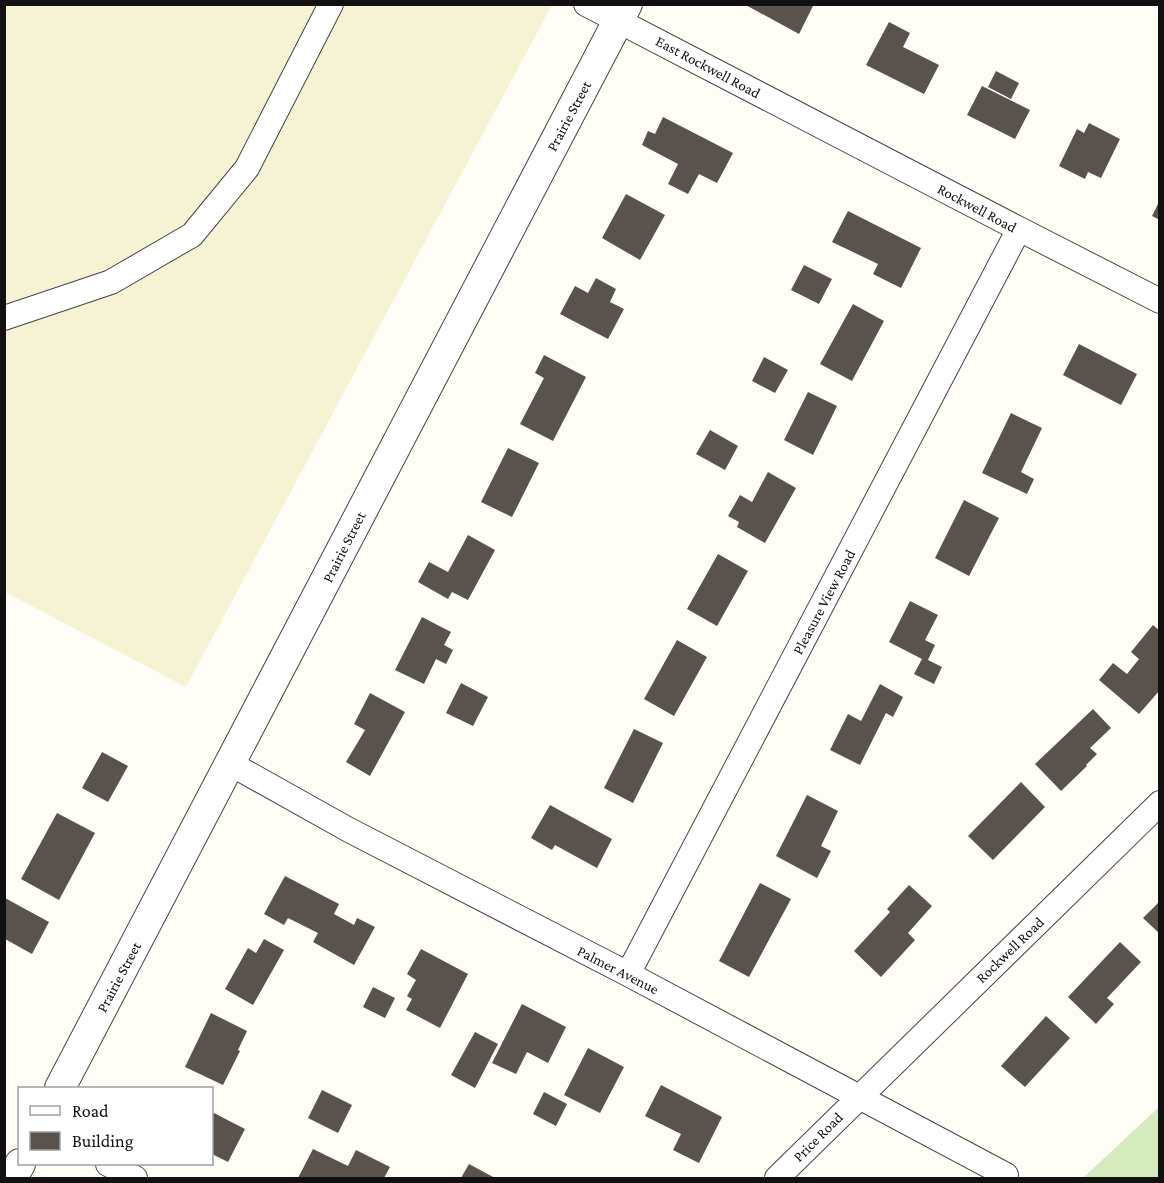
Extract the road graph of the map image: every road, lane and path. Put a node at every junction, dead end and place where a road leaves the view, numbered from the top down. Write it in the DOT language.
graph roads {
  1 [pos="331,4"];
  2 [pos="586,4"];
  3 [pos="623,13"];
  4 [pos="796,113"];
  5 [pos="1019,229"];
  6 [pos="1160,301"];
  7 [pos="4,318"];
  8 [pos="231,764"];
  9 [pos="1160,803"];
  10 [pos="628,974"];
  11 [pos="61,1087"];
  12 [pos="860,1096"];
  13 [pos="19,1165"];
  14 [pos="110,1165"];
  15 [pos="1006,1175"];
  16 [pos="12,1179"];
  17 [pos="135,1179"];
  18 [pos="777,1179"];
  1 -- 7 [label="street"];
  2 -- 3 [label="street, East Rockwell Road"];
  3 -- 4 [label="street, East Rockwell Road"];
  3 -- 8 [label="street, Prairie Street"];
  4 -- 5 [label="street, Rockwell Road"];
  5 -- 6 [label="street, Rockwell Road"];
  5 -- 10 [label="street, Pleasure View Road"];
  8 -- 10 [label="street, Palmer Avenue"];
  8 -- 11 [label="street, Prairie Street"];
  9 -- 12 [label="street, Rockwell Road"];
  10 -- 12 [label="street, Palmer Avenue"];
  12 -- 15 [label="street, Palmer Avenue"];
  12 -- 18 [label="street, Price Road"];
  13 -- 16 [label="street"];
  14 -- 17 [label="street"];
}
